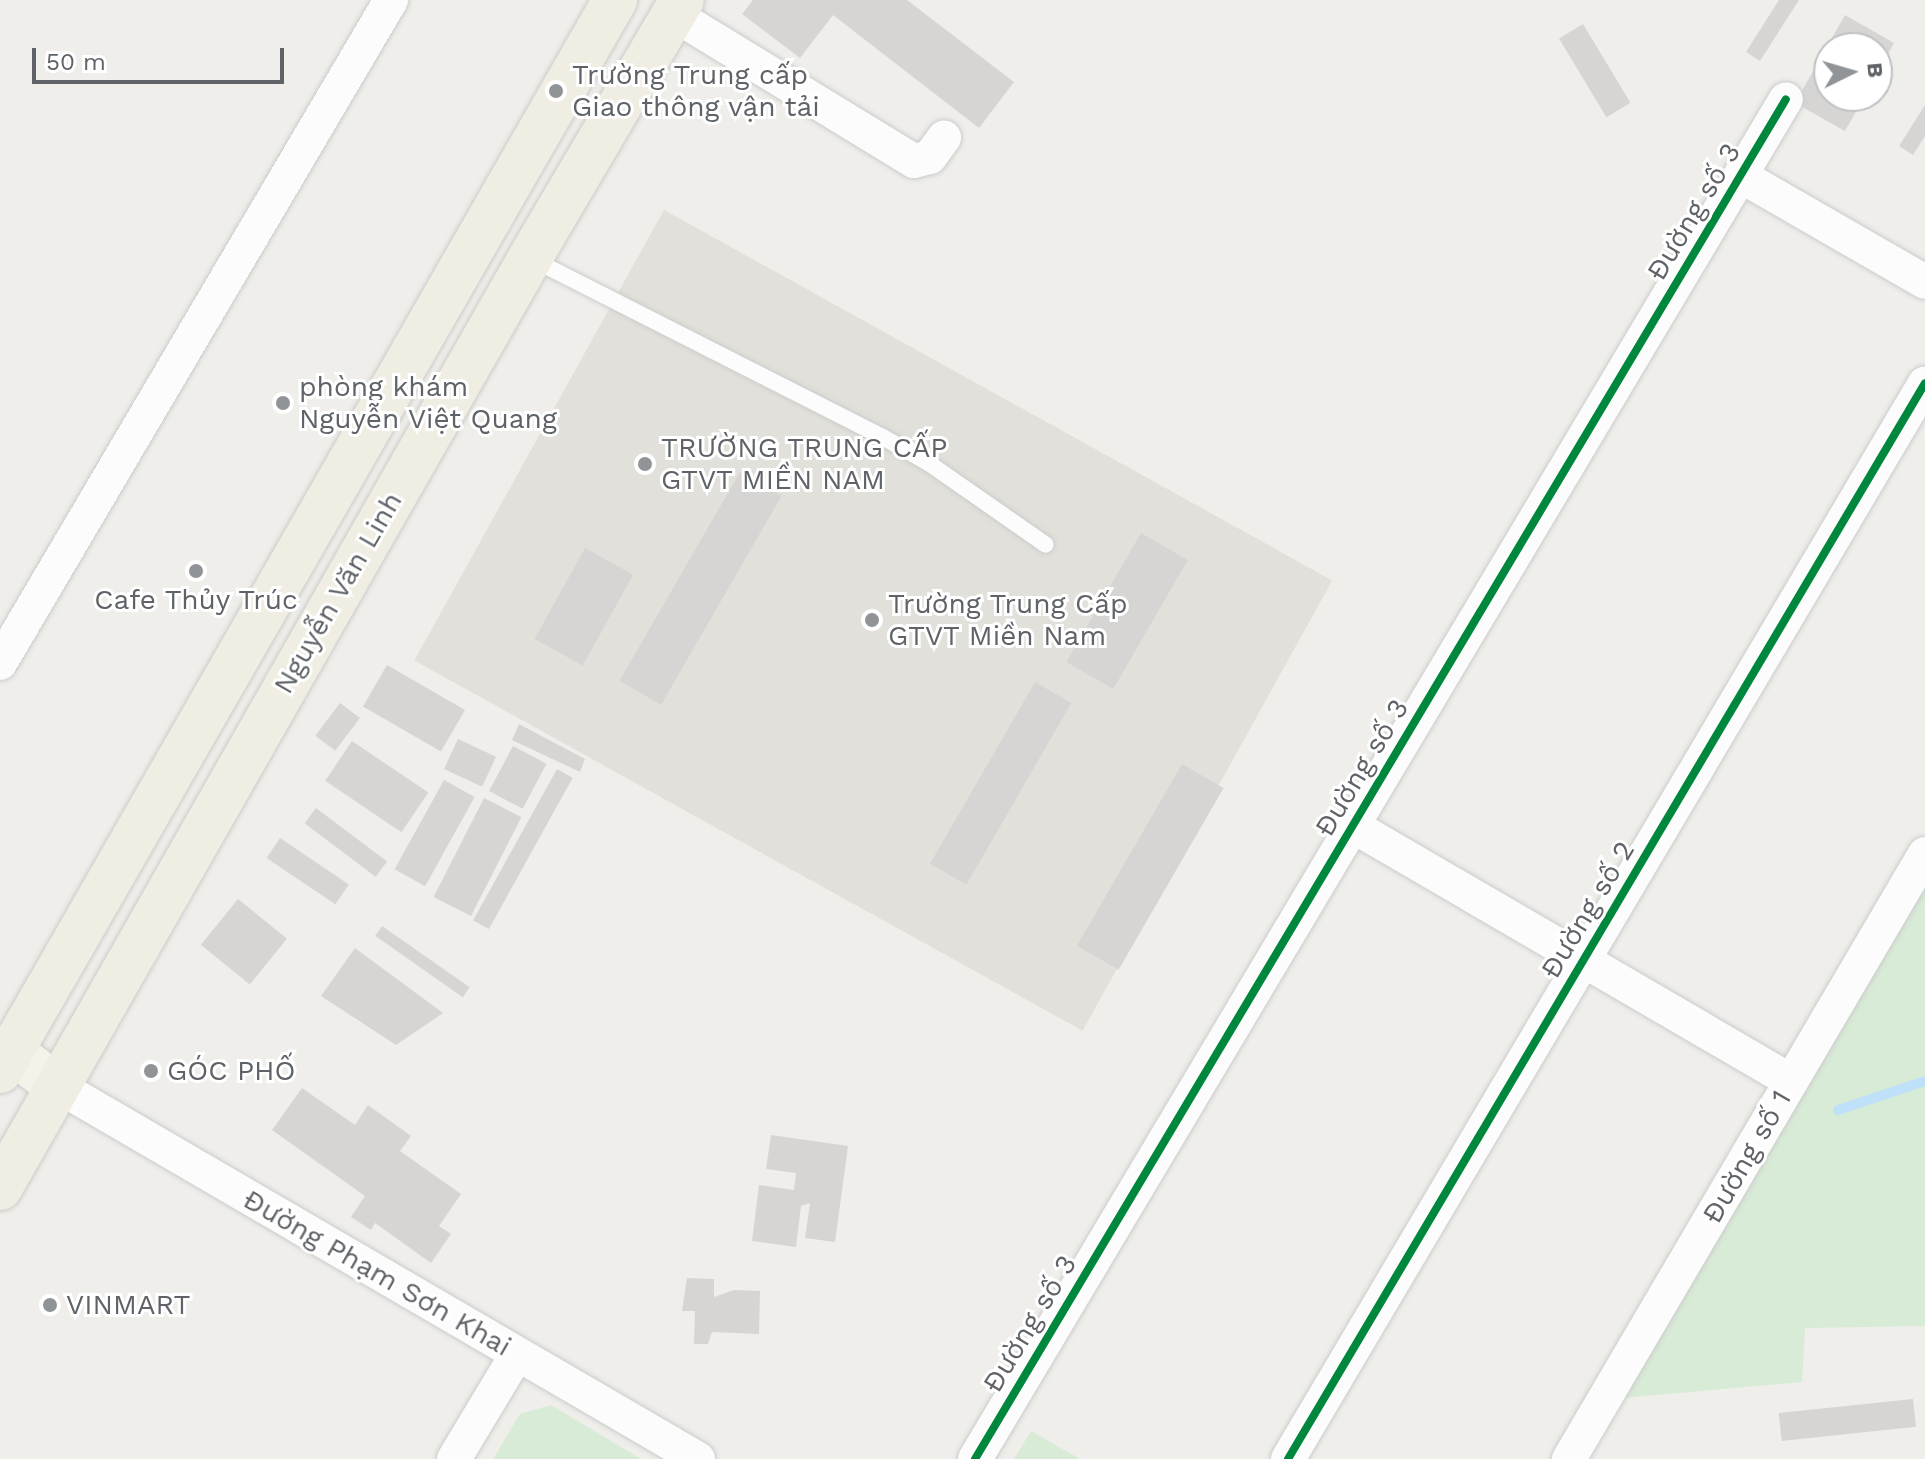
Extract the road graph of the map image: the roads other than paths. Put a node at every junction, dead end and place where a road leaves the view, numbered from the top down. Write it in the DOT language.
graph roads {
  1 [pos="391,0"];
  2 [pos="615,0"];
  3 [pos="678,7"];
  4 [pos="1786,99"];
  5 [pos="944,138"];
  6 [pos="1741,176"];
  7 [pos="530,258"];
  8 [pos="1925,282"];
  9 [pos="1925,383"];
  10 [pos="1046,545"];
  11 [pos="0,663"];
  12 [pos="1353,826"];
  13 [pos="1925,854"];
  14 [pos="1583,960"];
  15 [pos="6,1061"];
  16 [pos="1791,1081"];
  17 [pos="56,1085"];
  18 [pos="0,1188"];
  19 [pos="517,1354"];
  20 [pos="454,1459"];
  21 [pos="698,1459"];
  22 [pos="975,1459"];
  23 [pos="1288,1459"];
  24 [pos="1569,1459"];
  1 -- 11 [label="street"];
  2 -- 15 [label="highway, Nguyễn Văn Linh"];
  3 -- 5 [label="street"];
  3 -- 7 [label="highway, Nguyễn Văn Linh"];
  4 -- 6 [label="street, Đường số 3"];
  6 -- 8 [label="street"];
  6 -- 12 [label="street, Đường số 3"];
  7 -- 10 [label="lane"];
  7 -- 17 [label="highway, Nguyễn Văn Linh"];
  9 -- 14 [label="street, Đường số 2"];
  12 -- 14 [label="street"];
  12 -- 22 [label="street, Đường số 3"];
  13 -- 16 [label="street, Đường số 1"];
  14 -- 16 [label="street"];
  14 -- 23 [label="street, Đường số 2"];
  15 -- 17 [label="main road"];
  16 -- 24 [label="street, Đường số 1"];
  17 -- 18 [label="highway, Nguyễn Văn Linh"];
  17 -- 19 [label="street, Đường Phạm Sơn Khai"];
  19 -- 20 [label="street"];
  19 -- 21 [label="street, Đường Phạm Sơn Khai"];
}
